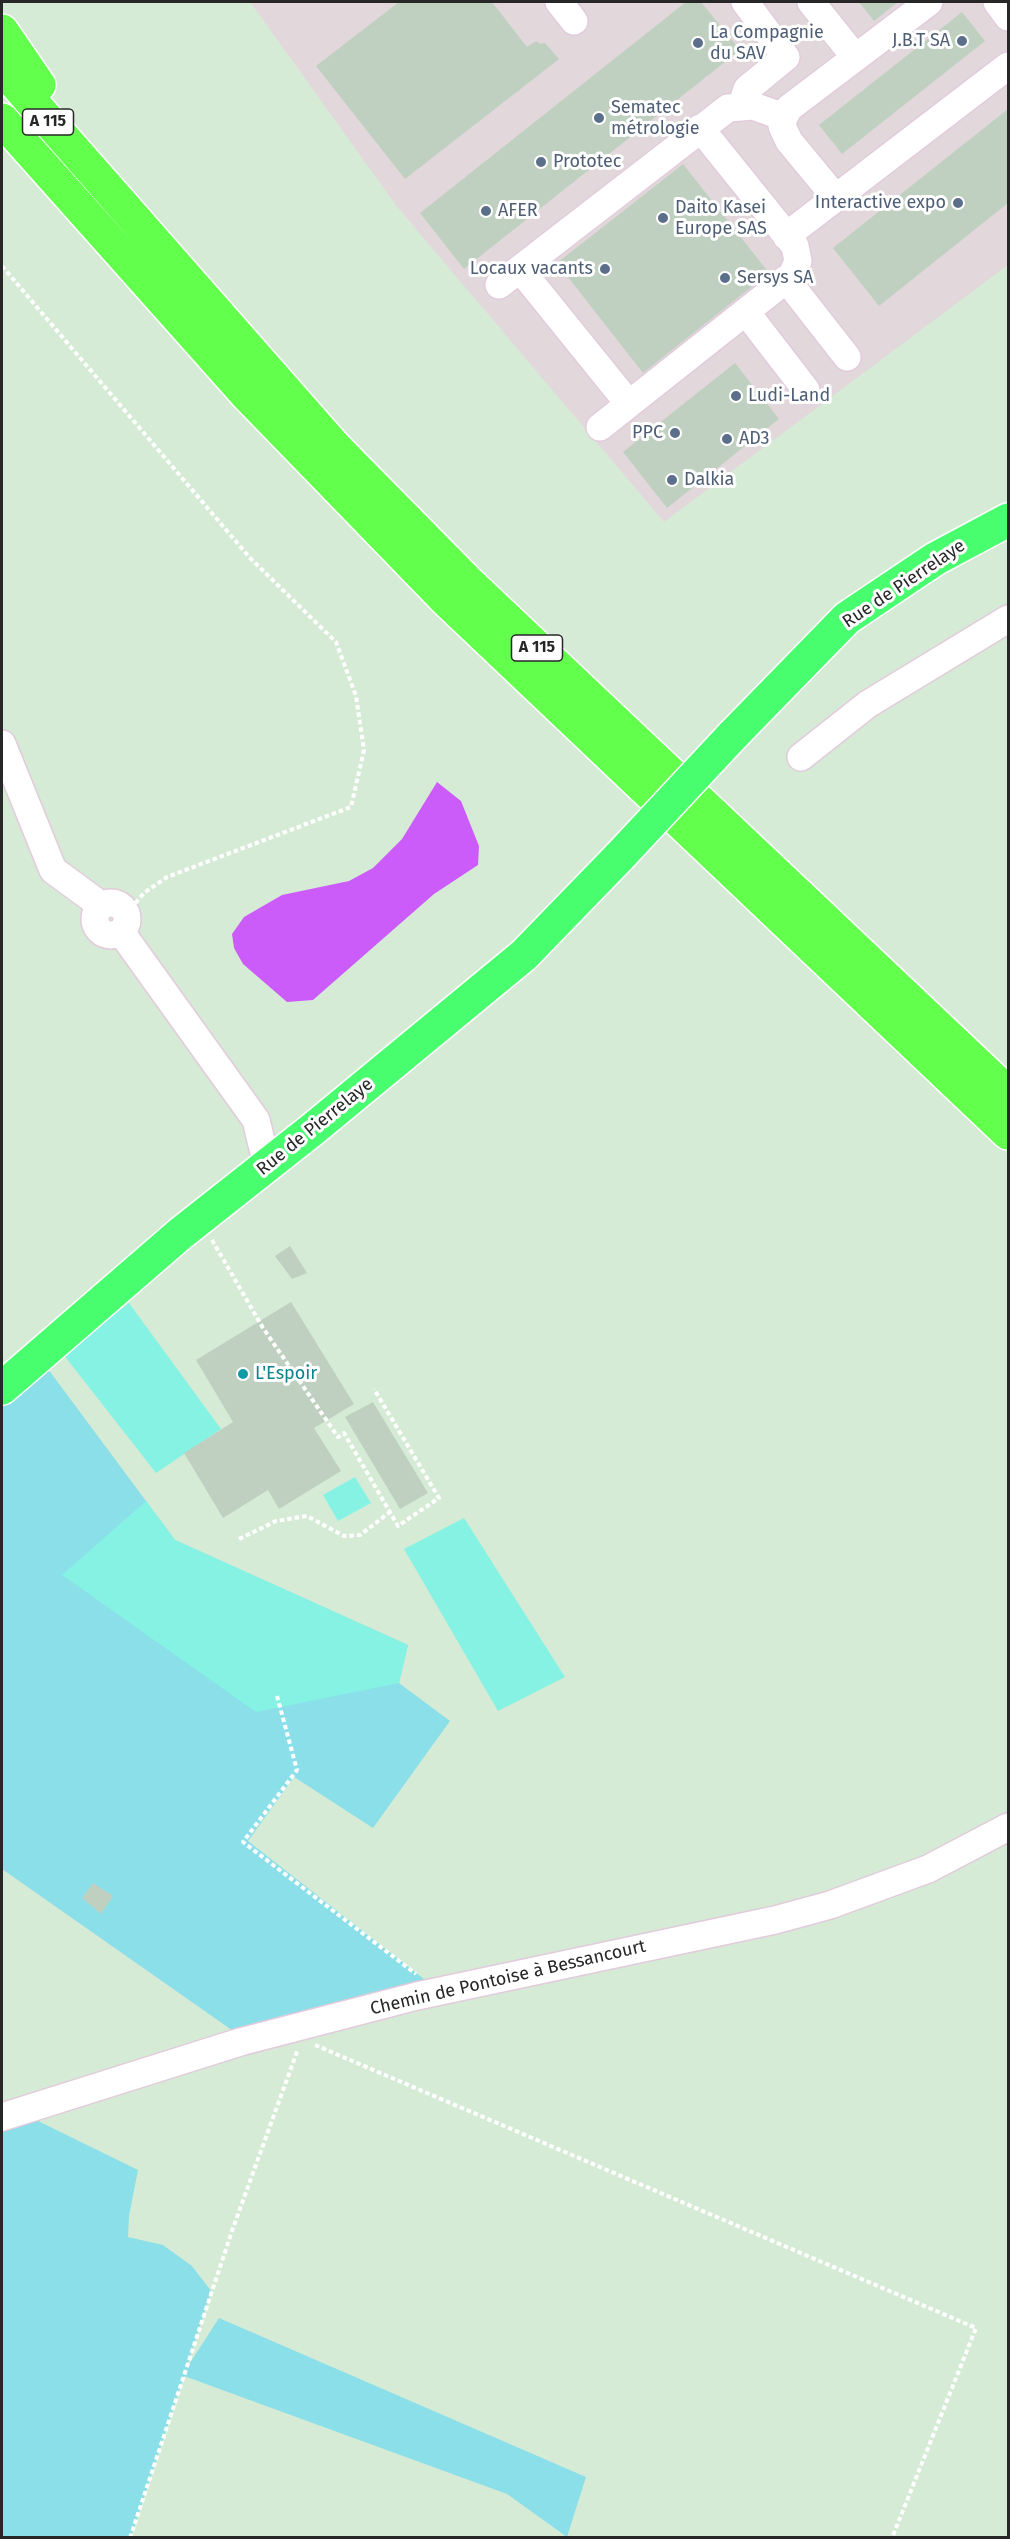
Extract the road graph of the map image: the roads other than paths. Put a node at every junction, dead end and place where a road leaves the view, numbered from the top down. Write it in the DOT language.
graph roads {
  1 [pos="745,2"];
  2 [pos="811,2"];
  3 [pos="929,2"];
  4 [pos="997,2"];
  5 [pos="1008,17"];
  6 [pos="2,31"];
  7 [pos="855,57"];
  8 [pos="1008,66"];
  9 [pos="2,68"];
  10 [pos="741,107"];
  11 [pos="784,117"];
  12 [pos="2,120"];
  13 [pos="700,128"];
  14 [pos="2,142"];
  15 [pos="37,162"];
  16 [pos="95,176"];
  17 [pos="836,198"];
  18 [pos="786,236"];
  19 [pos="520,269"];
  20 [pos="786,279"];
  21 [pos="498,285"];
  22 [pos="746,312"];
  23 [pos="847,357"];
  24 [pos="806,390"];
  25 [pos="629,404"];
  26 [pos="600,428"];
  27 [pos="1008,520"];
  28 [pos="1008,619"];
  29 [pos="2,744"];
  30 [pos="801,757"];
  31 [pos="1008,1093"];
  32 [pos="256,1120"];
  33 [pos="1008,1133"];
  34 [pos="298,1140"];
  35 [pos="267,1165"];
  36 [pos="2,1388"];
  37 [pos="1008,1827"];
  38 [pos="2,2116"];
  1 -- 10 [label="street"];
  2 -- 7 [label="street"];
  3 -- 7 [label="street"];
  4 -- 5 [label="street"];
  6 -- 16 [label="highway"];
  7 -- 11 [label="street"];
  8 -- 17 [label="street"];
  9 -- 16 [label="highway, A 115"];
  10 -- 11 [label="street"];
  10 -- 13 [label="street"];
  11 -- 17 [label="street"];
  12 -- 15 [label="highway, A 115"];
  13 -- 18 [label="street"];
  13 -- 19 [label="street"];
  14 -- 15 [label="highway"];
  15 -- 33 [label="highway, A 115"];
  16 -- 31 [label="highway, A 115"];
  17 -- 18 [label="street"];
  18 -- 20 [label="street"];
  19 -- 21 [label="street"];
  19 -- 25 [label="street"];
  20 -- 22 [label="street"];
  20 -- 23 [label="street"];
  22 -- 24 [label="street"];
  22 -- 25 [label="street"];
  25 -- 26 [label="street"];
  27 -- 34 [label="main road, Rue de Pierrelaye, bridge"];
  28 -- 30 [label="street"];
  29 -- 32 [label="street"];
  32 -- 34 [label="street"];
  32 -- 35 [label="street"];
  34 -- 35 [label="main road, Rue de Pierrelaye"];
  35 -- 36 [label="main road, Rue de Pierrelaye"];
  37 -- 38 [label="street, Chemin de Pontoise à Bessancourt"];
}
